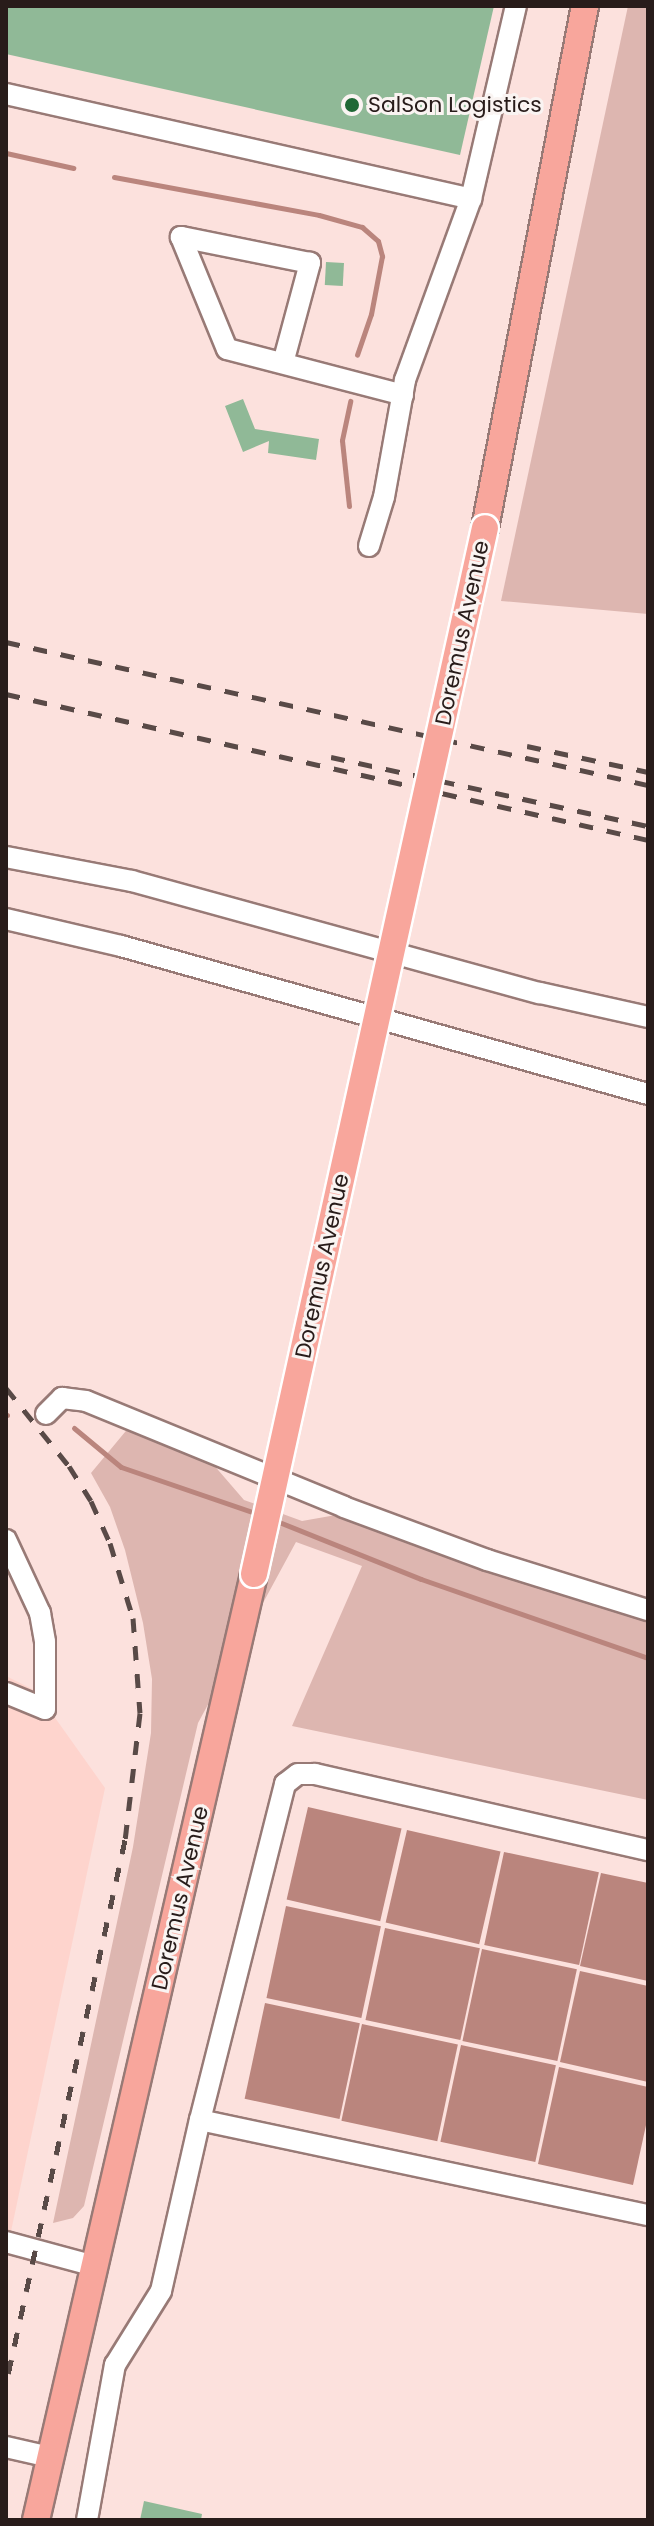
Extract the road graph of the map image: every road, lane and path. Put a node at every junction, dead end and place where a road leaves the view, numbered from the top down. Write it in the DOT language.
graph roads {
  1 [pos="516,6"];
  2 [pos="585,6"];
  3 [pos="6,94"];
  4 [pos="471,199"];
  5 [pos="283,363"];
  6 [pos="403,395"];
  7 [pos="369,546"];
  8 [pos="6,857"];
  9 [pos="6,919"];
  10 [pos="648,1017"];
  11 [pos="648,1094"];
  12 [pos="46,1414"];
  13 [pos="6,1540"];
  14 [pos="648,1610"];
  15 [pos="6,1693"];
  16 [pos="648,1850"];
  17 [pos="200,2120"];
  18 [pos="648,2215"];
  19 [pos="6,2242"];
  20 [pos="95,2266"];
  21 [pos="6,2447"];
  22 [pos="50,2457"];
  23 [pos="36,2520"];
  24 [pos="87,2520"];
  1 -- 4 [label="street"];
  2 -- 20 [label="main road, Doremus Avenue, bridge"];
  3 -- 4 [label="street"];
  4 -- 6 [label="street"];
  5 -- 5 [label="street"];
  5 -- 6 [label="street"];
  6 -- 7 [label="street"];
  8 -- 10 [label="street"];
  9 -- 11 [label="street"];
  12 -- 14 [label="street"];
  13 -- 15 [label="street"];
  16 -- 17 [label="street"];
  17 -- 18 [label="street"];
  17 -- 24 [label="street"];
  19 -- 20 [label="street"];
  20 -- 22 [label="main road, Doremus Avenue"];
  21 -- 22 [label="street"];
  22 -- 23 [label="main road, Doremus Avenue"];
}
